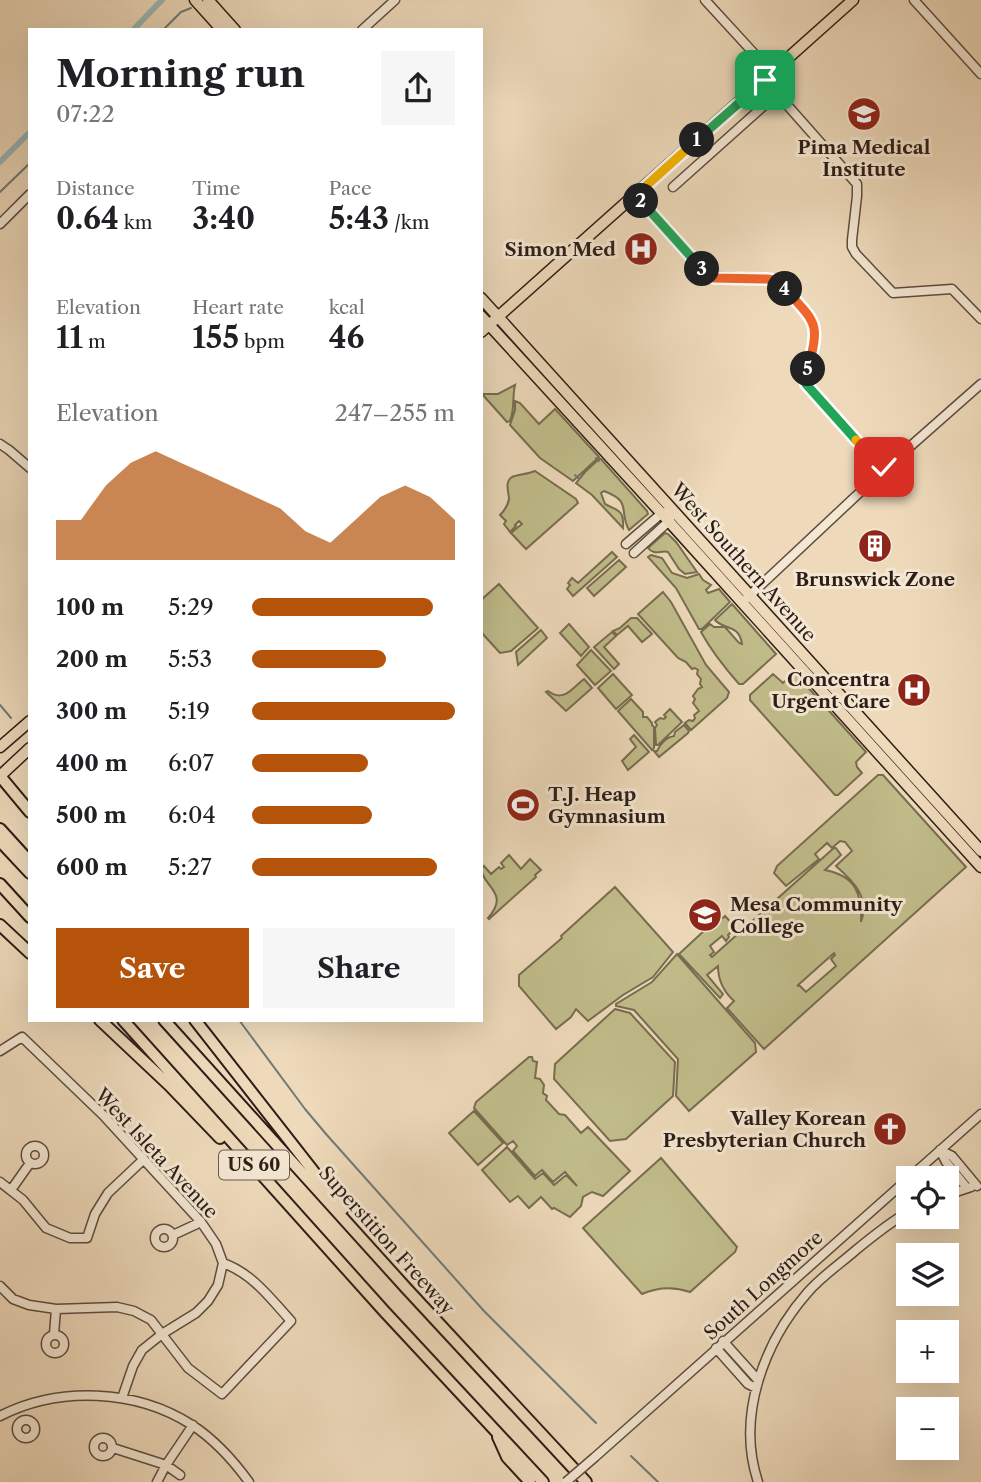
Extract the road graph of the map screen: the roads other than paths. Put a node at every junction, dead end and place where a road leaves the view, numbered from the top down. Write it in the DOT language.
graph roads {
  1 [pos="195,0"];
  2 [pos="208,0"];
  3 [pos="395,0"];
  4 [pos="705,0"];
  5 [pos="853,0"];
  6 [pos="914,0"];
  7 [pos="220,28"];
  8 [pos="233,28"];
  9 [pos="364,28"];
  10 [pos="981,74"];
  11 [pos="768,76"];
  12 [pos="777,94"];
  13 [pos="673,187"];
  14 [pos="636,195"];
  15 [pos="28,196"];
  16 [pos="0,224"];
  17 [pos="483,300"];
  18 [pos="498,317"];
  19 [pos="981,319"];
  20 [pos="485,328"];
  21 [pos="981,384"];
  22 [pos="572,415"];
  23 [pos="0,444"];
  24 [pos="615,446"];
  25 [pos="28,466"];
  26 [pos="873,480"];
  27 [pos="673,510"];
  28 [pos="665,517"];
  29 [pos="626,544"];
  30 [pos="634,553"];
  31 [pos="746,599"];
  32 [pos="28,723"];
  33 [pos="0,747"];
  34 [pos="28,750"];
  35 [pos="0,776"];
  36 [pos="28,810"];
  37 [pos="0,829"];
  38 [pos="0,841"];
  39 [pos="981,850"];
  40 [pos="28,860"];
  41 [pos="981,867"];
  42 [pos="28,871"];
  43 [pos="0,884"];
  44 [pos="28,915"];
  45 [pos="0,925"];
  46 [pos="28,951"];
  47 [pos="102,1022"];
  48 [pos="125,1022"];
  49 [pos="166,1022"];
  50 [pos="197,1022"];
  51 [pos="0,1051"];
  52 [pos="981,1114"];
  53 [pos="940,1150"];
  54 [pos="144,1159"];
  55 [pos="30,1163"];
  56 [pos="0,1182"];
  57 [pos="979,1185"];
  58 [pos="967,1188"];
  59 [pos="11,1190"];
  60 [pos="959,1191"];
  61 [pos="896,1220"];
  62 [pos="201,1222"];
  63 [pos="173,1235"];
  64 [pos="223,1263"];
  65 [pos="0,1286"];
  66 [pos="405,1288"];
  67 [pos="55,1309"];
  68 [pos="384,1311"];
  69 [pos="54,1334"];
  70 [pos="162,1334"];
  71 [pos="720,1344"];
  72 [pos="757,1384"];
  73 [pos="122,1398"];
  74 [pos="18,1408"];
  75 [pos="522,1412"];
  76 [pos="0,1416"];
  77 [pos="23,1421"];
  78 [pos="193,1425"];
  79 [pos="494,1428"];
  80 [pos="113,1448"];
  81 [pos="166,1465"];
  82 [pos="180,1475"];
  83 [pos="157,1482"];
  84 [pos="249,1482"];
  85 [pos="530,1482"];
  86 [pos="543,1482"];
  87 [pos="566,1482"];
  88 [pos="586,1482"];
  89 [pos="595,1482"];
  90 [pos="758,1482"];
  1 -- 7 [label="main road"];
  2 -- 8 [label="main road"];
  3 -- 9 [label="street"];
  4 -- 11 [label="street"];
  5 -- 11 [label="main road"];
  6 -- 10 [label="street"];
  11 -- 12 [label="street"];
  11 -- 14 [label="main road"];
  12 -- 13 [label="street"];
  12 -- 19 [label="street"];
  14 -- 18 [label="main road"];
  14 -- 21 [label="street"];
  15 -- 16 [label="street"];
  17 -- 18 [label="main road, West Southern Avenue"];
  18 -- 20 [label="main road"];
  18 -- 24 [label="main road, West Southern Avenue"];
  20 -- 22 [label="main road, West Southern Avenue"];
  22 -- 24 [label="main road"];
  22 -- 28 [label="main road, West Southern Avenue"];
  23 -- 25 [label="street"];
  24 -- 27 [label="main road, West Southern Avenue"];
  26 -- 31 [label="street"];
  27 -- 28 [label="street"];
  27 -- 31 [label="main road, West Southern Avenue"];
  28 -- 29 [label="street"];
  28 -- 30 [label="street"];
  28 -- 31 [label="main road, West Southern Avenue"];
  31 -- 39 [label="main road, West Southern Avenue"];
  31 -- 41 [label="main road, West Southern Avenue"];
  32 -- 33 [label="main road"];
  34 -- 35 [label="main road"];
  35 -- 36 [label="highway"];
  37 -- 40 [label="highway"];
  38 -- 42 [label="highway"];
  43 -- 44 [label="highway"];
  45 -- 46 [label="highway"];
  47 -- 68 [label="highway"];
  48 -- 68 [label="highway, US 60"];
  49 -- 66 [label="highway, Superstition Freeway / US 60"];
  50 -- 66 [label="highway"];
  51 -- 54 [label="street, West Isleta Avenue"];
  52 -- 53 [label="street, South Longmore"];
  53 -- 57 [label="street"];
  53 -- 58 [label="street"];
  53 -- 71 [label="street, South Longmore"];
  54 -- 59 [label="street"];
  54 -- 62 [label="street, West Isleta Avenue"];
  55 -- 59 [label="street"];
  56 -- 59 [label="street"];
  57 -- 58 [label="street"];
  58 -- 60 [label="street"];
  61 -- 72 [label="street"];
  62 -- 63 [label="street"];
  62 -- 64 [label="street, West Isleta Avenue"];
  64 -- 70 [label="street"];
  64 -- 70 [label="street"];
  65 -- 67 [label="street"];
  66 -- 75 [label="highway, Superstition Freeway / US 60"];
  67 -- 69 [label="street"];
  67 -- 70 [label="street"];
  68 -- 79 [label="highway, US 60"];
  70 -- 73 [label="street"];
  71 -- 72 [label="street"];
  71 -- 87 [label="street, South Longmore, bridge"];
  72 -- 90 [label="street"];
  73 -- 74 [label="street"];
  73 -- 78 [label="street"];
  74 -- 76 [label="street"];
  74 -- 77 [label="street"];
  75 -- 88 [label="highway, Superstition Freeway / US 60"];
  75 -- 89 [label="highway"];
  78 -- 81 [label="street"];
  78 -- 84 [label="street"];
  79 -- 85 [label="highway"];
  79 -- 86 [label="highway, US 60"];
  80 -- 81 [label="street"];
  81 -- 82 [label="street"];
  81 -- 83 [label="street"];
}
